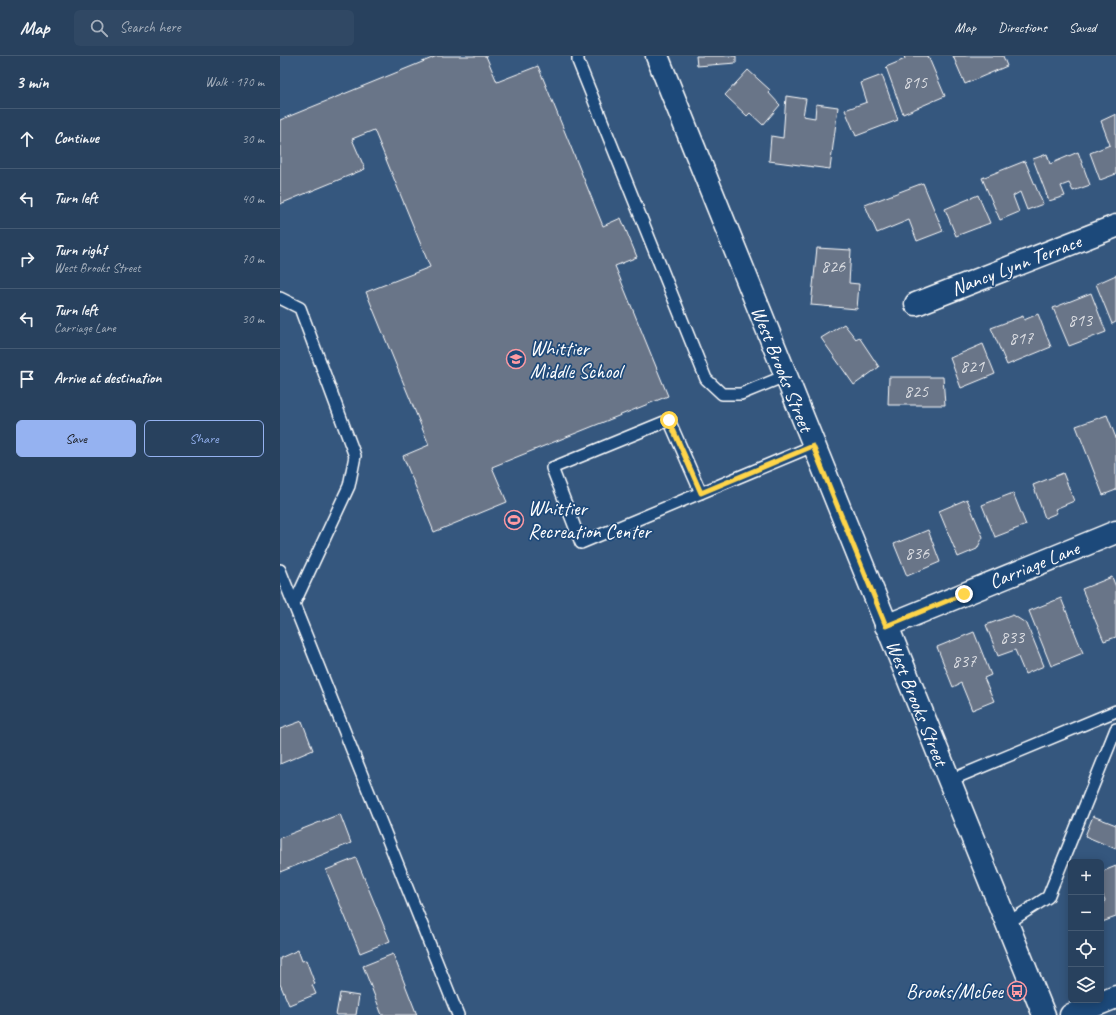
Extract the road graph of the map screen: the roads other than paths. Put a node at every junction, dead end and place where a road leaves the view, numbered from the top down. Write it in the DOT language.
graph roads {
  1 [pos="578,56"];
  2 [pos="657,56"];
  3 [pos="1116,226"];
  4 [pos="280,298"];
  5 [pos="916,304"];
  6 [pos="786,376"];
  7 [pos="813,446"];
  8 [pos="701,493"];
  9 [pos="1116,532"];
  10 [pos="280,570"];
  11 [pos="294,604"];
  12 [pos="886,626"];
  13 [pos="1116,711"];
  14 [pos="1116,729"];
  15 [pos="948,781"];
  16 [pos="1006,924"];
  17 [pos="1116,997"];
  18 [pos="458,1015"];
  19 [pos="1044,1015"];
  20 [pos="1071,1015"];
  1 -- 6 [label="lane"];
  2 -- 6 [label="street, West Brooks Street"];
  3 -- 5 [label="street, Nancy Lynn Terrace"];
  4 -- 11 [label="lane"];
  6 -- 7 [label="street, West Brooks Street"];
  7 -- 8 [label="lane"];
  7 -- 12 [label="street, West Brooks Street"];
  8 -- 8 [label="lane"];
  9 -- 12 [label="street, Carriage Lane"];
  10 -- 11 [label="lane"];
  11 -- 18 [label="lane"];
  12 -- 15 [label="street, West Brooks Street"];
  13 -- 15 [label="lane"];
  14 -- 16 [label="lane"];
  15 -- 16 [label="street, West Brooks Street"];
  16 -- 19 [label="street, West Brooks Street"];
  17 -- 20 [label="street"];
}
